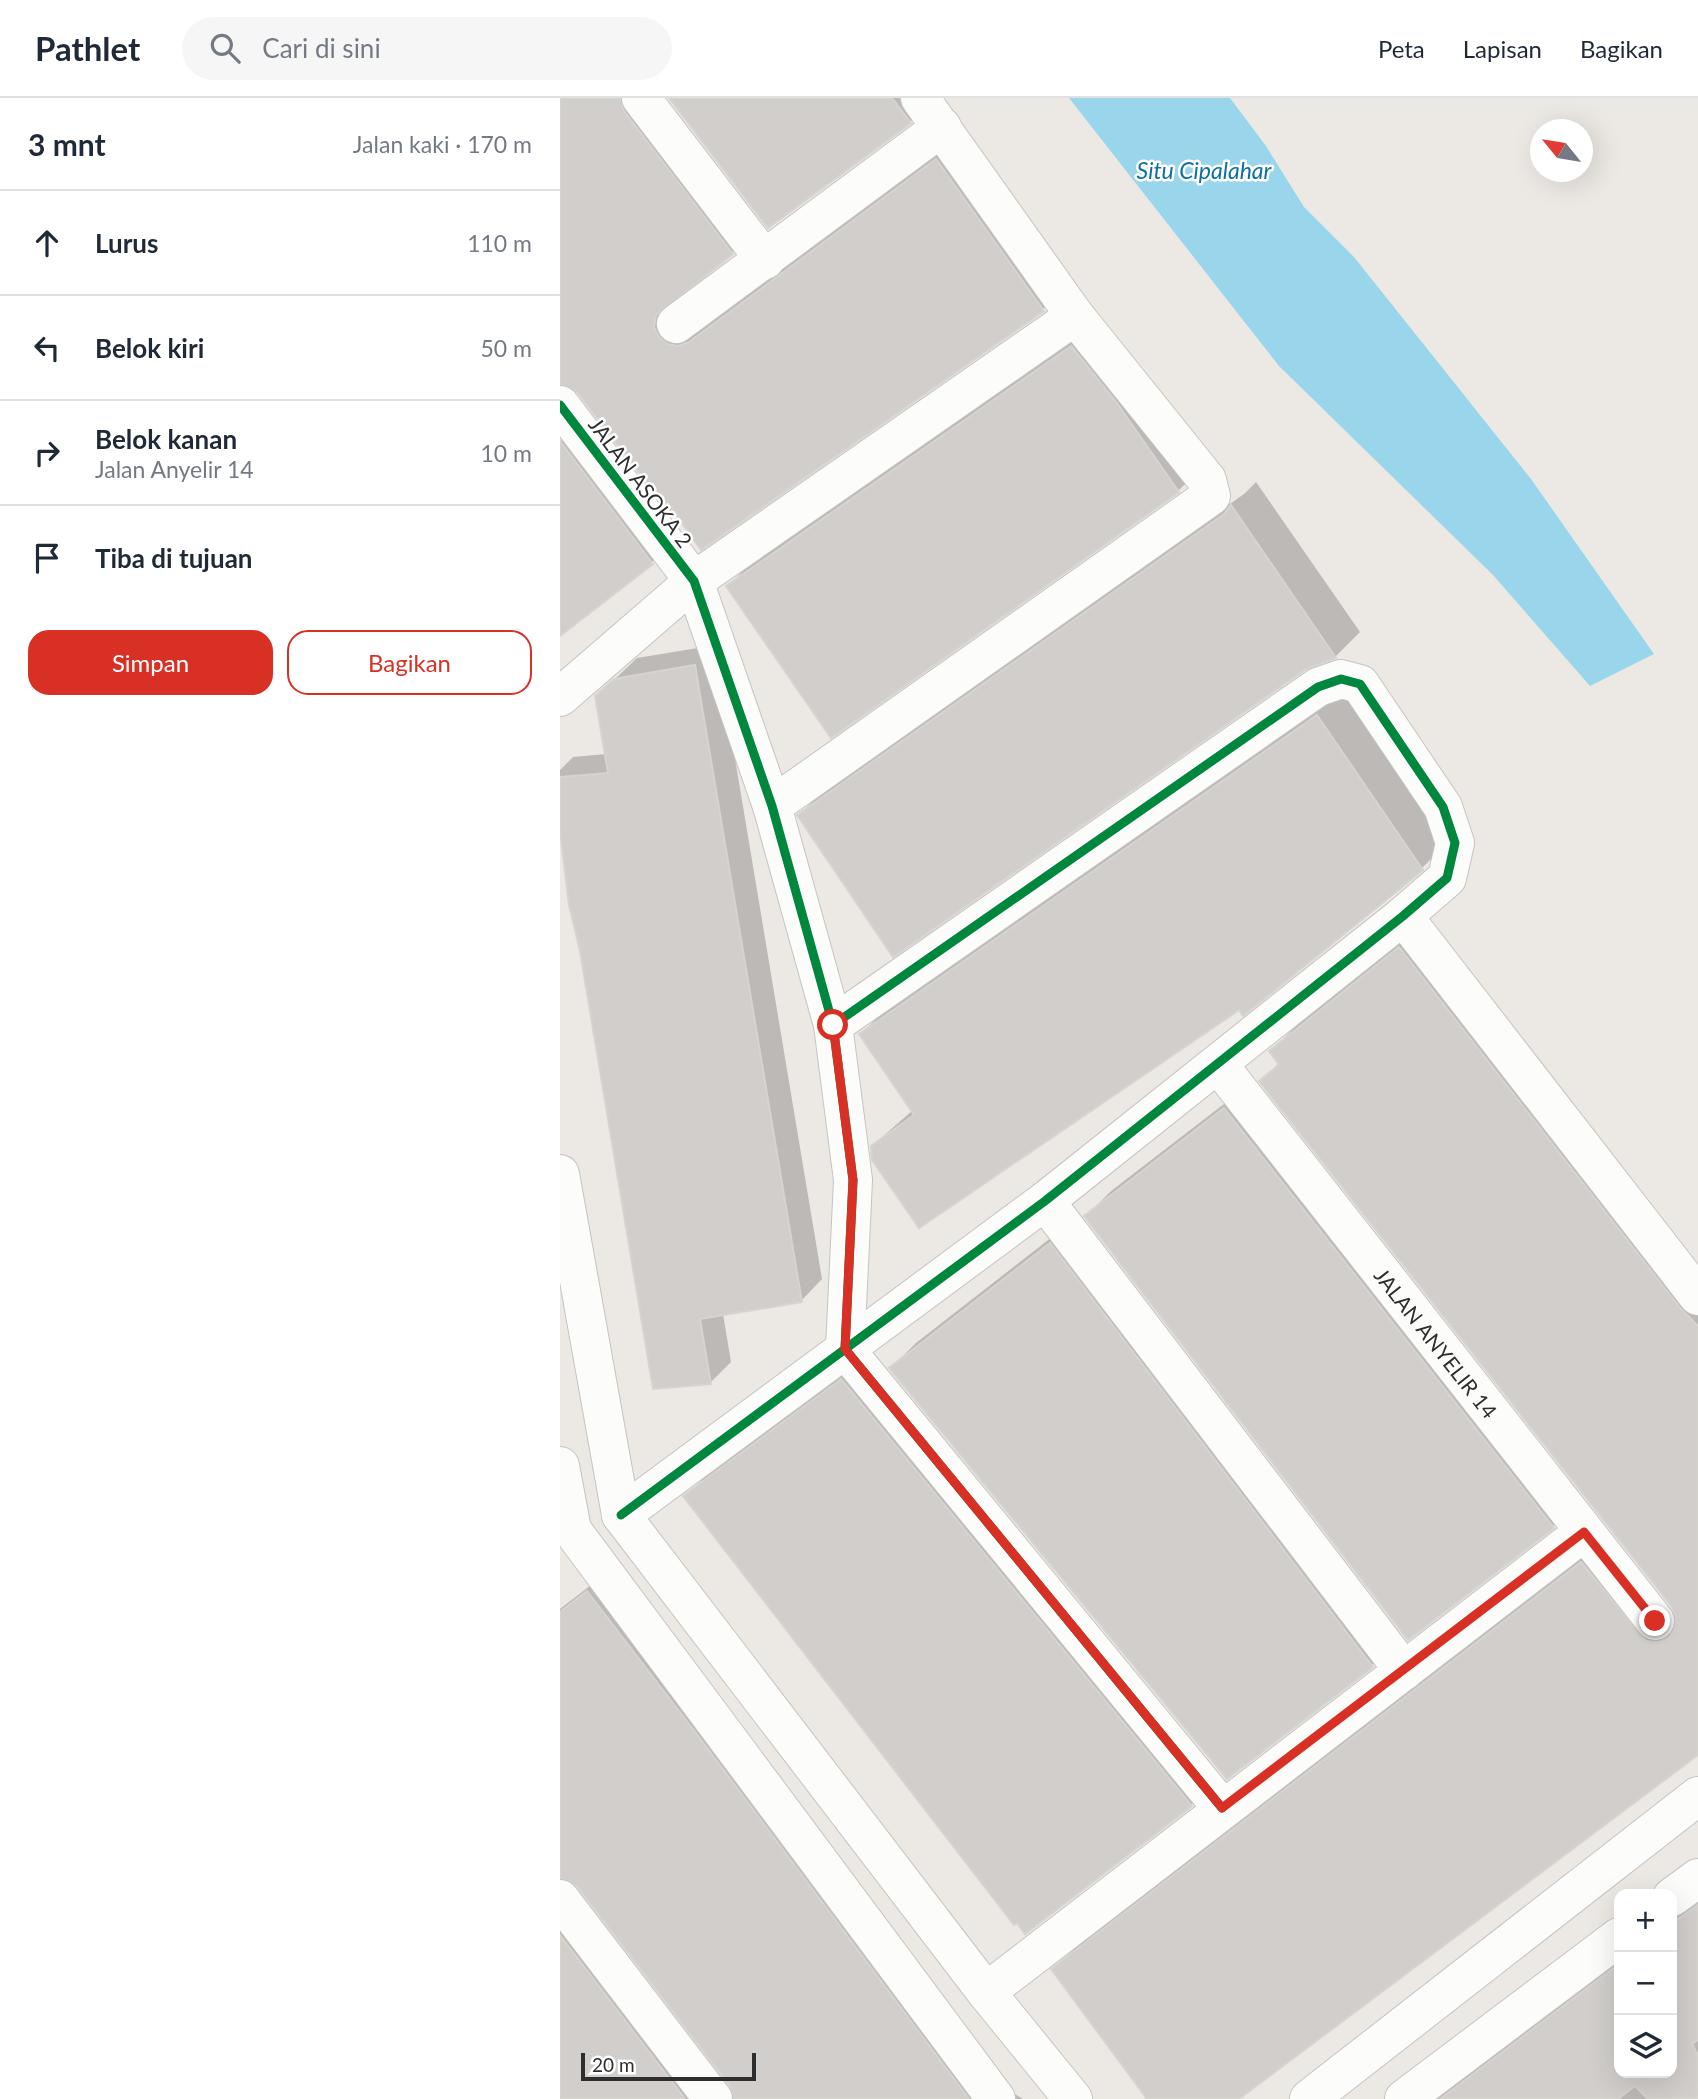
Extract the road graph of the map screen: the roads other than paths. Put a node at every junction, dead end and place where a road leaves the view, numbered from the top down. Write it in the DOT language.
graph roads {
  1 [pos="641,98"];
  2 [pos="931,113"];
  3 [pos="765,260"];
  4 [pos="1075,316"];
  5 [pos="676,324"];
  6 [pos="560,405"];
  7 [pos="694,581"];
  8 [pos="560,697"];
  9 [pos="772,806"];
  10 [pos="1403,916"];
  11 [pos="833,1025"];
  12 [pos="1219,1064"];
  13 [pos="560,1174"];
  14 [pos="1045,1201"];
  15 [pos="1698,1296"];
  16 [pos="845,1349"];
  17 [pos="560,1466"];
  18 [pos="621,1515"];
  19 [pos="1584,1532"];
  20 [pos="566,1535"];
  21 [pos="1655,1621"];
  22 [pos="1404,1671"];
  23 [pos="1698,1796"];
  24 [pos="1222,1808"];
  25 [pos="1698,1878"];
  26 [pos="1677,1893"];
  27 [pos="560,1899"];
  28 [pos="1614,1941"];
  29 [pos="986,1992"];
  30 [pos="713,2099"];
  31 [pos="996,2099"];
  32 [pos="1073,2099"];
  33 [pos="1309,2099"];
  34 [pos="1404,2099"];
  1 -- 3 [label="street"];
  2 -- 3 [label="street"];
  2 -- 4 [label="street"];
  3 -- 5 [label="street"];
  4 -- 7 [label="street"];
  4 -- 9 [label="street"];
  6 -- 7 [label="street, JALAN ASOKA 2"];
  7 -- 8 [label="street"];
  7 -- 9 [label="street, JALAN ASOKA 2"];
  9 -- 11 [label="street, JALAN ASOKA 2"];
  10 -- 11 [label="street"];
  10 -- 12 [label="street"];
  10 -- 15 [label="street"];
  11 -- 16 [label="street, JALAN ASOKA 2"];
  12 -- 14 [label="street"];
  12 -- 19 [label="street, JALAN ANYELIR 14"];
  13 -- 18 [label="street"];
  14 -- 16 [label="street"];
  14 -- 22 [label="street"];
  16 -- 18 [label="street"];
  16 -- 24 [label="street"];
  17 -- 20 [label="street"];
  18 -- 29 [label="street"];
  19 -- 21 [label="street, JALAN ANYELIR 14"];
  19 -- 22 [label="street"];
  20 -- 31 [label="street"];
  22 -- 24 [label="street"];
  23 -- 33 [label="street"];
  24 -- 29 [label="street"];
  25 -- 26 [label="street"];
  27 -- 30 [label="street"];
  28 -- 34 [label="street"];
  29 -- 32 [label="street"];
}
